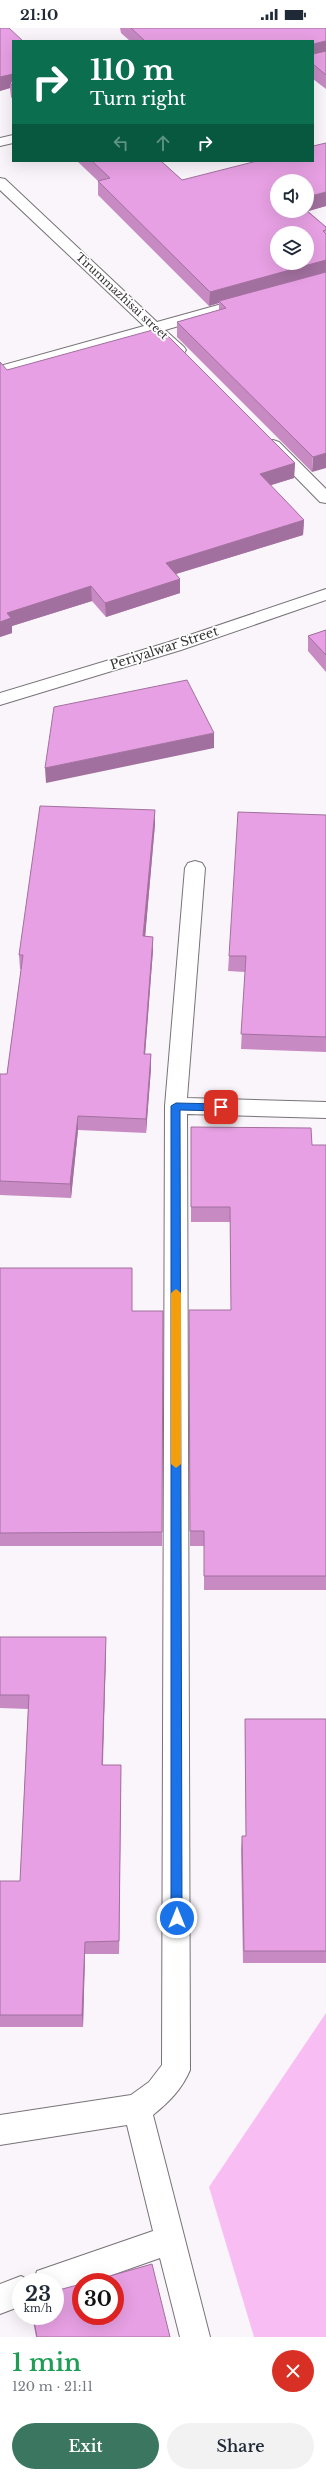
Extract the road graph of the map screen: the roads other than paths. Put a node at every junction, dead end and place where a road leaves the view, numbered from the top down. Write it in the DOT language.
graph roads {
  1 [pos="12,139"];
  2 [pos="0,142"];
  3 [pos="0,182"];
  4 [pos="260,299"];
  5 [pos="156,327"];
  6 [pos="189,360"];
  7 [pos="0,371"];
  8 [pos="260,432"];
  9 [pos="326,498"];
  10 [pos="326,594"];
  11 [pos="0,700"];
  12 [pos="195,868"];
  13 [pos="176,1106"];
  14 [pos="326,1110"];
  15 [pos="137,2109"];
  16 [pos="0,2130"];
  17 [pos="170,2240"];
  18 [pos="64,2276"];
  19 [pos="12,2294"];
  20 [pos="0,2299"];
  21 [pos="195,2337"];
  1 -- 2 [label="street"];
  3 -- 5 [label="street, Tirummazhisai street"];
  4 -- 5 [label="street"];
  5 -- 6 [label="street, Tirummazhisai street"];
  5 -- 7 [label="street"];
  8 -- 9 [label="street"];
  10 -- 11 [label="street, Periyalwar Street"];
  12 -- 13 [label="street"];
  13 -- 14 [label="street"];
  13 -- 15 [label="street"];
  15 -- 16 [label="street"];
  15 -- 17 [label="street"];
  17 -- 18 [label="street"];
  17 -- 21 [label="street"];
  19 -- 20 [label="street"];
}
